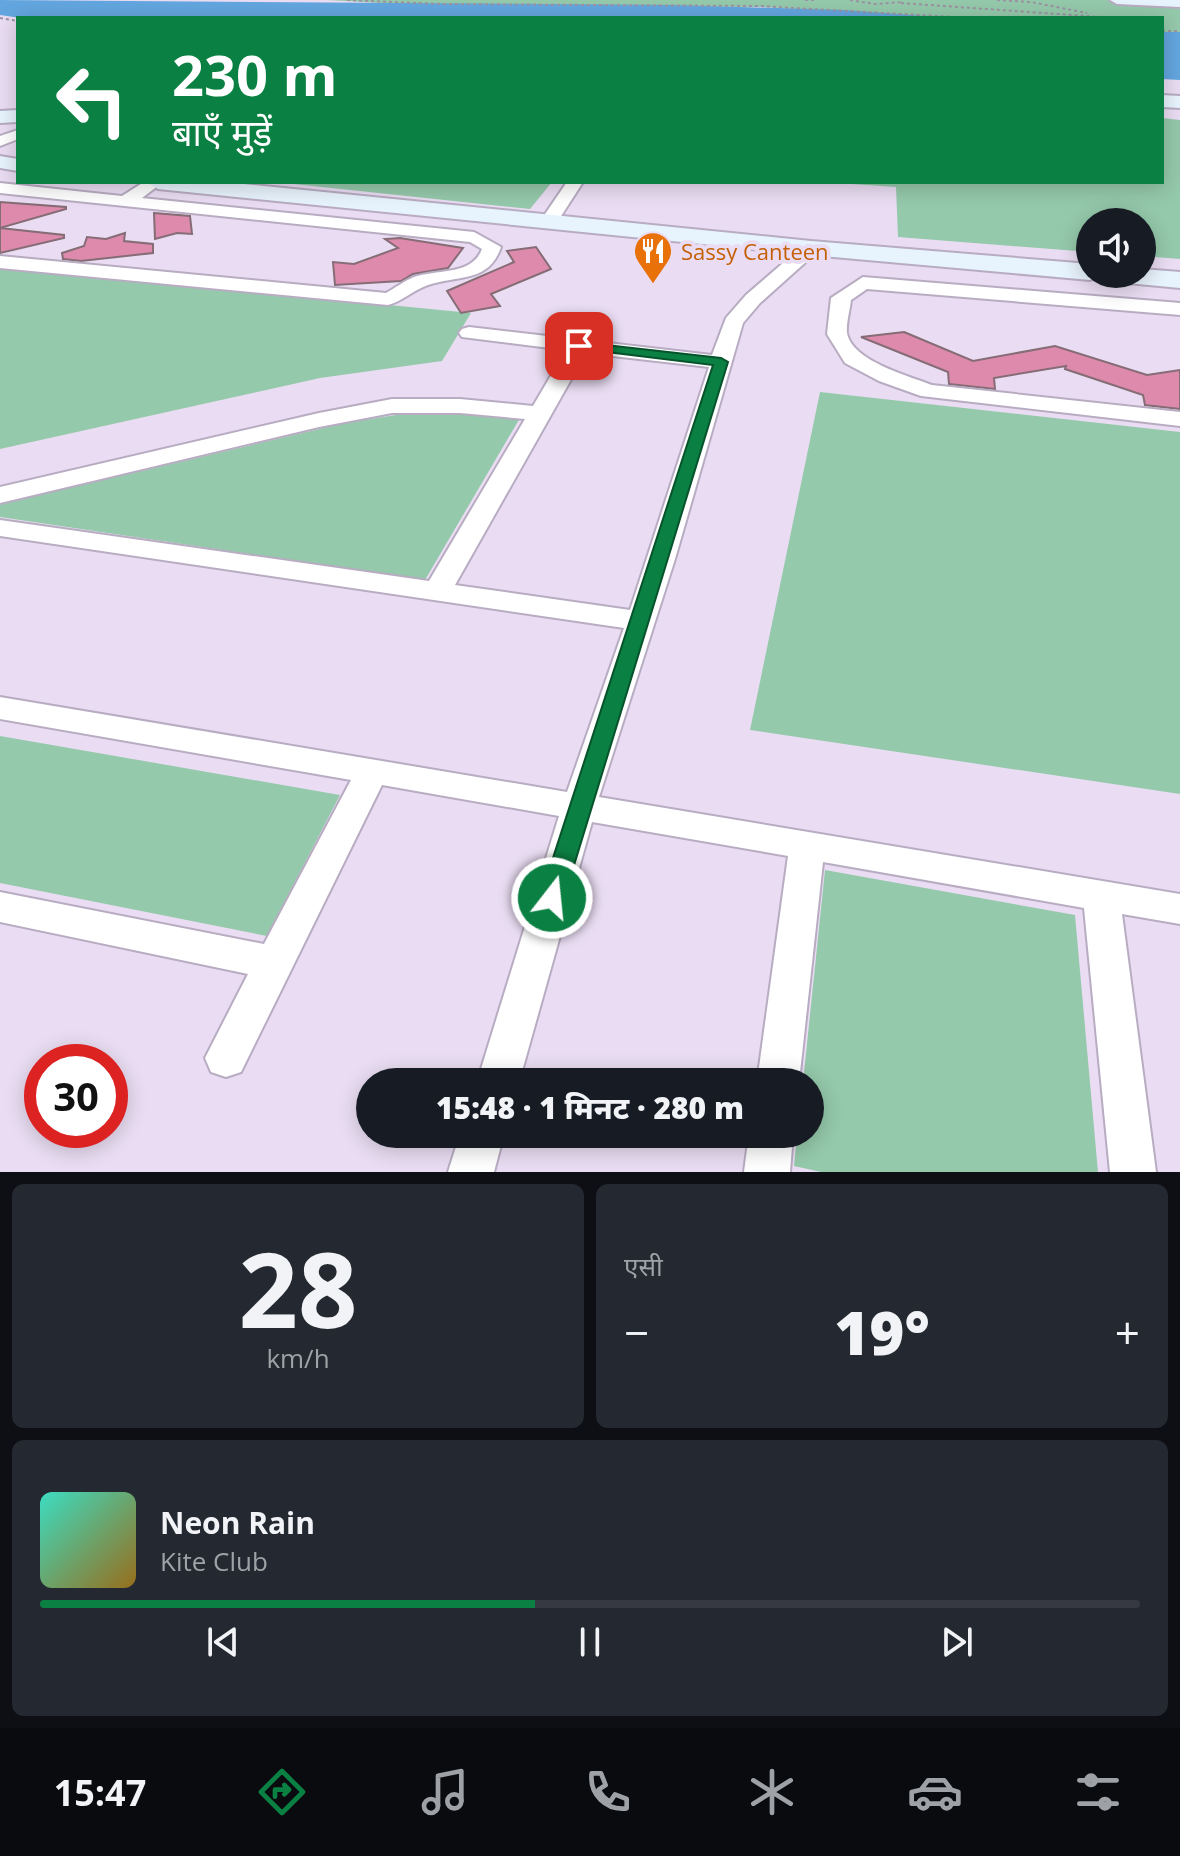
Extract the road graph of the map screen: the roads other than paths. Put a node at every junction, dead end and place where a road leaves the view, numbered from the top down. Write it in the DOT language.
graph roads {
  1 [pos="1180,3"];
  2 [pos="1121,11"];
  3 [pos="153,184"];
  4 [pos="175,184"];
  5 [pos="574,184"];
  6 [pos="0,188"];
  7 [pos="125,201"];
  8 [pos="381,206"];
  9 [pos="548,223"];
  10 [pos="359,227"];
  11 [pos="811,248"];
  12 [pos="0,262"];
  13 [pos="983,262"];
  14 [pos="1076,271"];
  15 [pos="1156,278"];
  16 [pos="1180,280"];
  17 [pos="986,292"];
  18 [pos="1180,309"];
  19 [pos="469,333"];
  20 [pos="579,346"];
  21 [pos="721,362"];
  22 [pos="540,414"];
  23 [pos="1180,419"];
  24 [pos="0,495"];
  25 [pos="0,528"];
  26 [pos="437,592"];
  27 [pos="641,621"];
  28 [pos="0,708"];
  29 [pos="372,771"];
  30 [pos="579,807"];
  31 [pos="807,845"];
  32 [pos="1101,895"];
  33 [pos="0,907"];
  34 [pos="1180,909"];
  35 [pos="274,963"];
  36 [pos="226,1058"];
  37 [pos="502,1068"];
  38 [pos="780,1068"];
  39 [pos="478,1148"];
  40 [pos="770,1148"];
  41 [pos="471,1172"];
  42 [pos="767,1172"];
  43 [pos="1133,1172"];
  1 -- 2 [label="street"];
  3 -- 7 [label="street"];
  4 -- 8 [label="street"];
  5 -- 9 [label="street"];
  6 -- 7 [label="street"];
  7 -- 10 [label="street"];
  8 -- 9 [label="street"];
  8 -- 10 [label="street"];
  9 -- 11 [label="street"];
  10 -- 12 [label="street"];
  11 -- 13 [label="street"];
  11 -- 21 [label="street"];
  13 -- 14 [label="street"];
  13 -- 17 [label="street"];
  15 -- 16 [label="street"];
  17 -- 18 [label="street"];
  17 -- 23 [label="street"];
  19 -- 20 [label="street"];
  20 -- 21 [label="street"];
  20 -- 22 [label="street"];
  21 -- 27 [label="street"];
  22 -- 24 [label="street"];
  22 -- 26 [label="street"];
  25 -- 26 [label="street"];
  26 -- 27 [label="street"];
  27 -- 30 [label="street"];
  28 -- 29 [label="street"];
  29 -- 30 [label="street"];
  29 -- 35 [label="street"];
  30 -- 31 [label="street"];
  30 -- 37 [label="street"];
  31 -- 32 [label="street"];
  31 -- 38 [label="street"];
  32 -- 34 [label="street"];
  32 -- 43 [label="street"];
  33 -- 35 [label="street"];
  35 -- 36 [label="street"];
  39 -- 41 [label="street"];
  40 -- 42 [label="street"];
}
